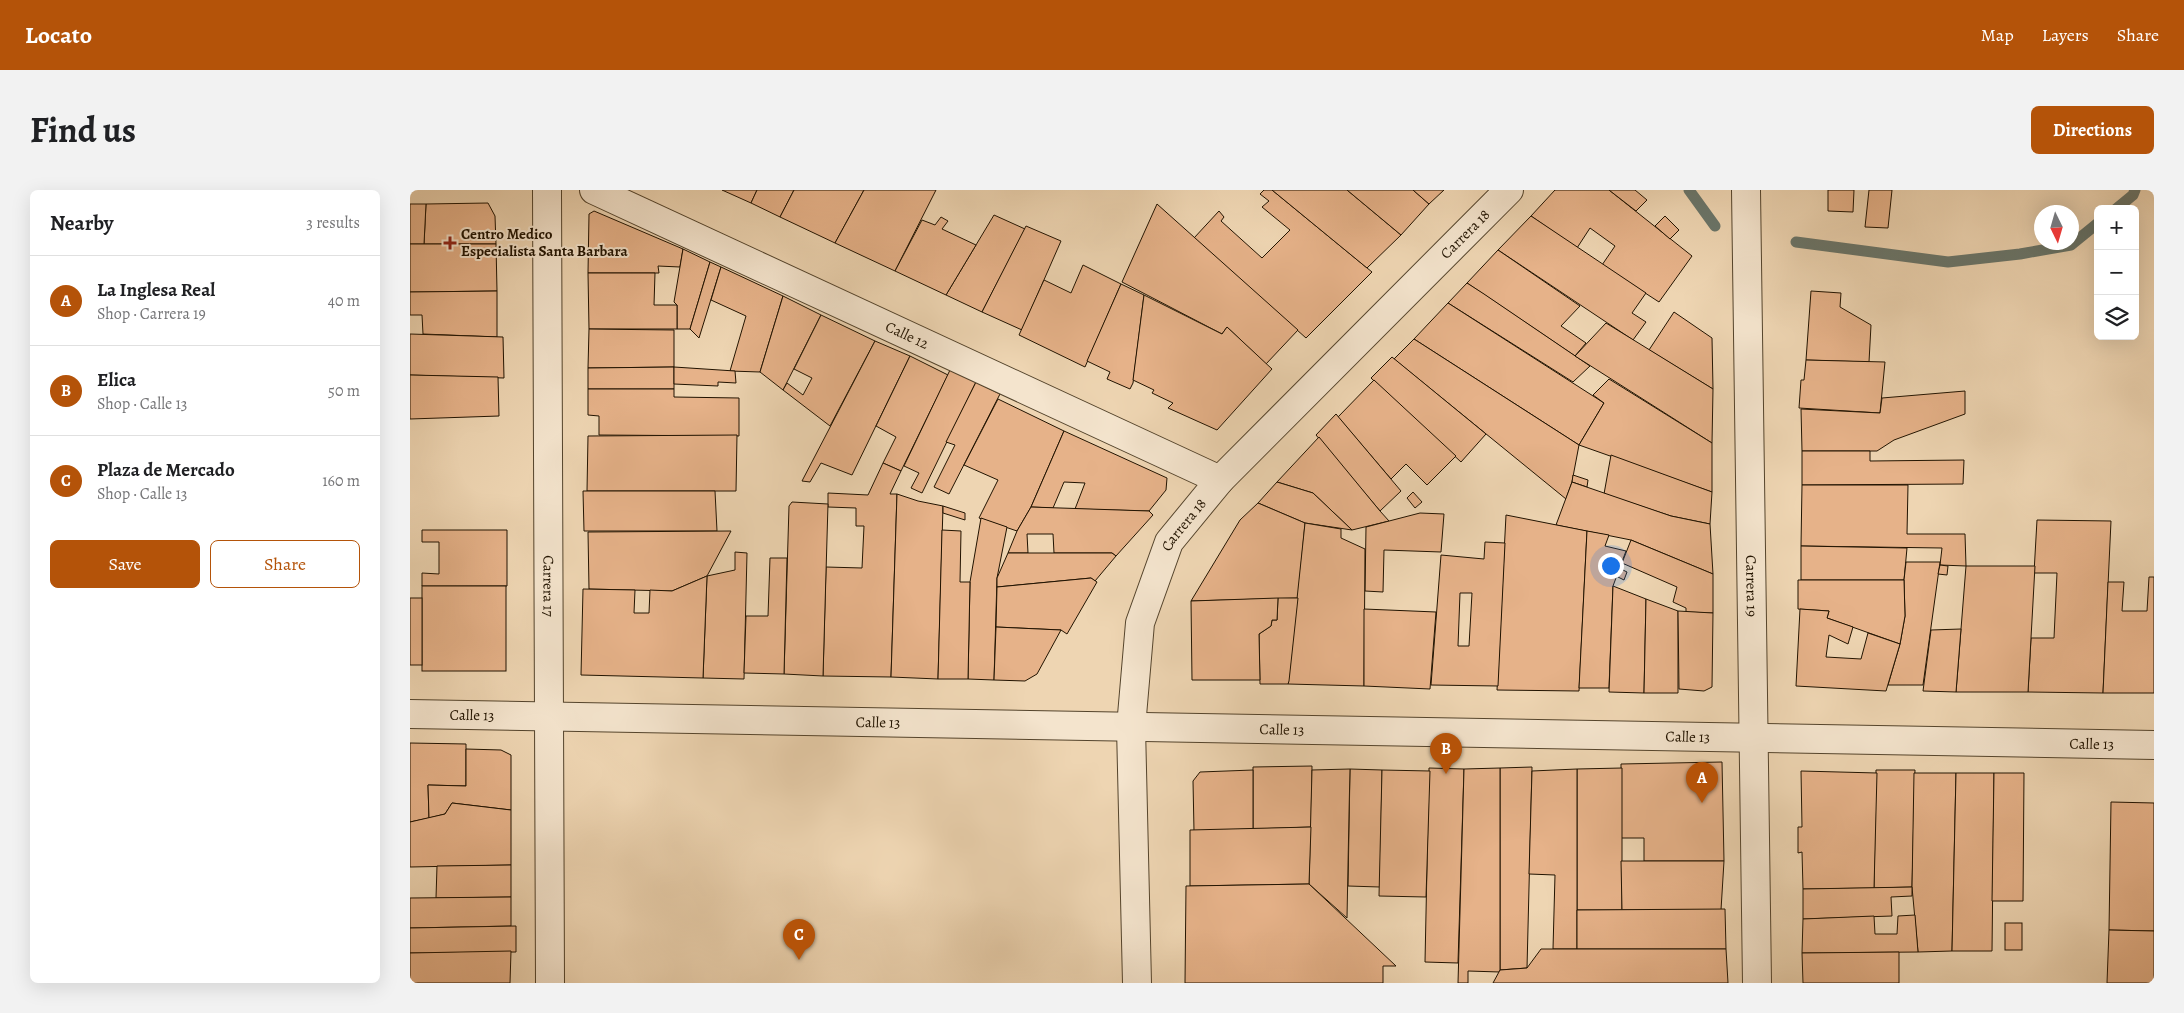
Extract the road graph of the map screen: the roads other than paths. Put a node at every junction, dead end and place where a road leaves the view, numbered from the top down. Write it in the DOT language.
graph roads {
  1 [pos="547,190"];
  2 [pos="594,190"];
  3 [pos="1510,190"];
  4 [pos="1746,190"];
  5 [pos="1220,480"];
  6 [pos="410,714"];
  7 [pos="549,717"];
  8 [pos="1131,727"];
  9 [pos="1754,738"];
  10 [pos="2154,745"];
  11 [pos="550,983"];
  12 [pos="1137,983"];
  13 [pos="1757,983"];
  1 -- 7 [label="street, Carrera 17"];
  2 -- 5 [label="street, Calle 12"];
  3 -- 5 [label="street, Carrera 18"];
  4 -- 9 [label="street, Carrera 19"];
  5 -- 8 [label="street, Carrera 18"];
  6 -- 7 [label="street, Calle 13"];
  7 -- 8 [label="street, Calle 13"];
  7 -- 11 [label="street, Carrera 17"];
  8 -- 9 [label="street, Calle 13"];
  8 -- 12 [label="street, Carrera 18"];
  9 -- 10 [label="street, Calle 13"];
  9 -- 13 [label="street, Carrera 19"];
}
